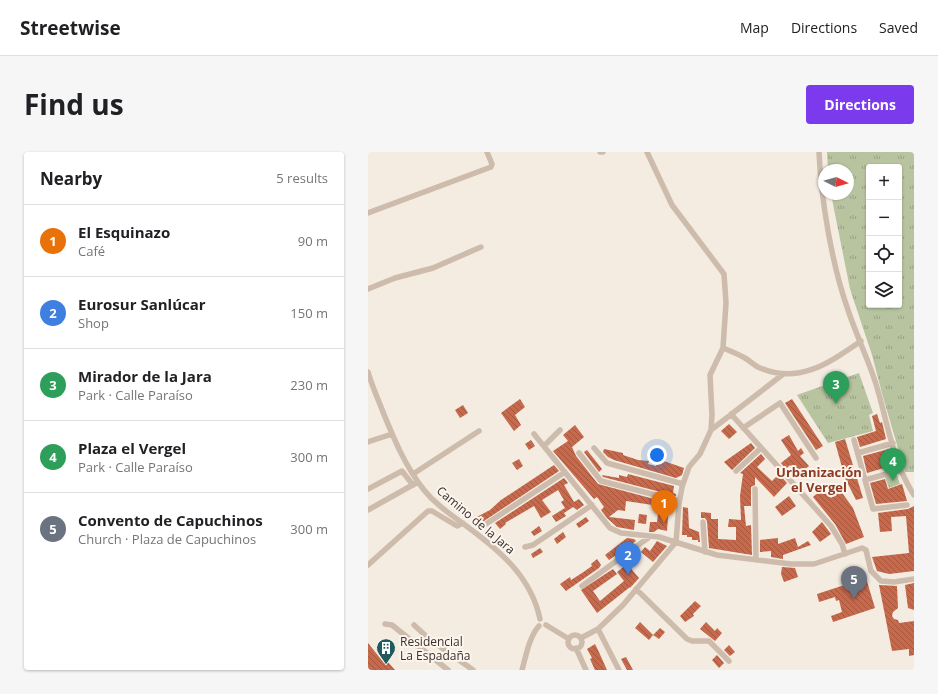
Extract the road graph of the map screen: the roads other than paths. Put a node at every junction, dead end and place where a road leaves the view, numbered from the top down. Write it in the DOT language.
graph roads {
  1 [pos="487,152"];
  2 [pos="600,152"];
  3 [pos="603,152"];
  4 [pos="647,152"];
  5 [pos="819,152"];
  6 [pos="368,213"];
  7 [pos="480,247"];
  8 [pos="368,289"];
  9 [pos="861,341"];
  10 [pos="723,348"];
  11 [pos="368,372"];
  12 [pos="782,375"];
  13 [pos="731,414"];
  14 [pos="743,428"];
  15 [pos="560,430"];
  16 [pos="710,430"];
  17 [pos="478,431"];
  18 [pos="392,434"];
  19 [pos="534,434"];
  20 [pos="854,440"];
  21 [pos="368,442"];
  22 [pos="893,443"];
  23 [pos="544,446"];
  24 [pos="594,448"];
  25 [pos="761,448"];
  26 [pos="858,453"];
  27 [pos="579,454"];
  28 [pos="816,458"];
  29 [pos="901,470"];
  30 [pos="736,471"];
  31 [pos="565,472"];
  32 [pos="413,474"];
  33 [pos="865,480"];
  34 [pos="416,484"];
  35 [pos="683,484"];
  36 [pos="368,489"];
  37 [pos="755,489"];
  38 [pos="914,495"];
  39 [pos="679,501"];
  40 [pos="592,505"];
  41 [pos="907,505"];
  42 [pos="368,510"];
  43 [pos="703,522"];
  44 [pos="463,524"];
  45 [pos="483,526"];
  46 [pos="648,536"];
  47 [pos="676,542"];
  48 [pos="525,547"];
  49 [pos="705,552"];
  50 [pos="845,554"];
  51 [pos="756,560"];
  52 [pos="368,565"];
  53 [pos="914,579"];
  54 [pos="582,586"];
  55 [pos="636,589"];
  56 [pos="540,619"];
  57 [pos="385,624"];
  58 [pos="414,625"];
  59 [pos="546,625"];
  60 [pos="539,626"];
  61 [pos="598,629"];
  62 [pos="581,638"];
  63 [pos="569,639"];
  64 [pos="576,648"];
  65 [pos="730,661"];
  66 [pos="524,669"];
  67 [pos="448,670"];
  68 [pos="473,670"];
  69 [pos="586,670"];
  70 [pos="619,670"];
  1 -- 6 [label="street"];
  2 -- 3 [label="street"];
  4 -- 10 [label="street"];
  5 -- 9 [label="street"];
  7 -- 8 [label="street"];
  9 -- 12 [label="street"];
  9 -- 22 [label="street"];
  10 -- 12 [label="street"];
  10 -- 16 [label="street"];
  11 -- 18 [label="street, Camino de la Jara"];
  12 -- 13 [label="street"];
  13 -- 14 [label="street"];
  13 -- 16 [label="street"];
  14 -- 25 [label="street"];
  14 -- 28 [label="street"];
  15 -- 23 [label="street"];
  16 -- 35 [label="street"];
  17 -- 32 [label="street"];
  18 -- 21 [label="street"];
  18 -- 32 [label="street, Camino de la Jara"];
  19 -- 23 [label="street"];
  20 -- 26 [label="street"];
  22 -- 26 [label="street"];
  22 -- 29 [label="street"];
  23 -- 31 [label="street"];
  24 -- 35 [label="street"];
  25 -- 30 [label="street"];
  25 -- 50 [label="street"];
  26 -- 33 [label="street"];
  27 -- 39 [label="street"];
  29 -- 33 [label="street"];
  29 -- 38 [label="street"];
  31 -- 40 [label="street"];
  31 -- 45 [label="street"];
  32 -- 34 [label="street, Camino de la Jara"];
  33 -- 41 [label="street"];
  34 -- 36 [label="street"];
  34 -- 42 [label="street"];
  34 -- 44 [label="street, Camino de la Jara"];
  35 -- 39 [label="street"];
  37 -- 51 [label="street"];
  39 -- 47 [label="street"];
  40 -- 46 [label="street"];
  40 -- 48 [label="street"];
  43 -- 49 [label="street"];
  44 -- 52 [label="street"];
  44 -- 56 [label="street, Camino de la Jara"];
  46 -- 47 [label="street"];
  46 -- 54 [label="street"];
  47 -- 49 [label="street"];
  47 -- 55 [label="street"];
  49 -- 51 [label="street"];
  50 -- 51 [label="street"];
  50 -- 53 [label="street"];
  55 -- 61 [label="street"];
  55 -- 65 [label="street"];
  56 -- 59 [label="street"];
  56 -- 60 [label="street"];
  57 -- 67 [label="street"];
  58 -- 68 [label="street"];
  59 -- 60 [label="street"];
  59 -- 63 [label="street"];
  60 -- 66 [label="street"];
  61 -- 62 [label="street"];
  61 -- 70 [label="street"];
  62 -- 63 [label="street"];
  62 -- 64 [label="street"];
  63 -- 64 [label="street"];
  64 -- 69 [label="street"];
}
